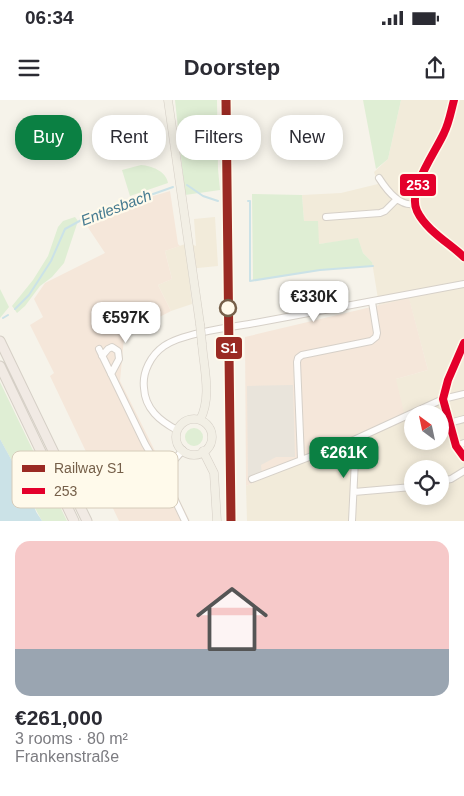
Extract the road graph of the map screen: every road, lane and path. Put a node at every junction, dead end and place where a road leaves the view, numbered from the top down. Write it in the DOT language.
graph roads {
  1 [pos="168,100"];
  2 [pos="454,100"];
  3 [pos="379,178"];
  4 [pos="398,199"];
  5 [pos="414,204"];
  6 [pos="326,217"];
  7 [pos="464,257"];
  8 [pos="464,284"];
  9 [pos="372,302"];
  10 [pos="0,341"];
  11 [pos="464,343"];
  12 [pos="99,349"];
  13 [pos="102,356"];
  14 [pos="0,366"];
  15 [pos="111,374"];
  16 [pos="464,394"];
  17 [pos="443,399"];
  18 [pos="444,405"];
  19 [pos="464,419"];
  20 [pos="200,420"];
  21 [pos="449,423"];
  22 [pos="178,430"];
  23 [pos="356,439"];
  24 [pos="464,443"];
  25 [pos="456,446"];
  26 [pos="183,450"];
  27 [pos="41,451"];
  28 [pos="53,451"];
  29 [pos="150,451"];
  30 [pos="203,452"];
  31 [pos="178,456"];
  32 [pos="464,457"];
  33 [pos="300,459"];
  34 [pos="464,471"];
  35 [pos="252,479"];
  36 [pos="449,479"];
  37 [pos="404,487"];
  38 [pos="354,492"];
  39 [pos="178,506"];
  40 [pos="68,508"];
  41 [pos="81,508"];
  42 [pos="74,521"];
  43 [pos="87,521"];
  44 [pos="185,521"];
  45 [pos="217,521"];
  46 [pos="352,521"];
  1 -- 20 [label="main road, bridge"];
  2 -- 5 [label="street"];
  3 -- 4 [label="street"];
  4 -- 5 [label="street"];
  4 -- 6 [label="street"];
  5 -- 7 [label="street"];
  8 -- 9 [label="street"];
  9 -- 22 [label="street"];
  9 -- 33 [label="street"];
  10 -- 28 [label="highway"];
  11 -- 17 [label="street"];
  12 -- 13 [label="street"];
  13 -- 15 [label="street"];
  13 -- 15 [label="street"];
  14 -- 27 [label="highway"];
  15 -- 29 [label="street"];
  16 -- 17 [label="street"];
  17 -- 18 [label="street"];
  17 -- 23 [label="street"];
  19 -- 21 [label="street"];
  20 -- 22 [label="main road"];
  20 -- 30 [label="main road"];
  21 -- 25 [label="street"];
  22 -- 26 [label="main road"];
  23 -- 33 [label="street"];
  23 -- 38 [label="street"];
  24 -- 25 [label="street"];
  25 -- 32 [label="street"];
  26 -- 30 [label="main road"];
  26 -- 31 [label="street"];
  30 -- 45 [label="main road"];
  33 -- 35 [label="street"];
  34 -- 36 [label="street"];
  37 -- 38 [label="street"];
  38 -- 46 [label="street"];
  39 -- 44 [label="street"];
  40 -- 42 [label="highway"];
  41 -- 43 [label="highway"];
}
